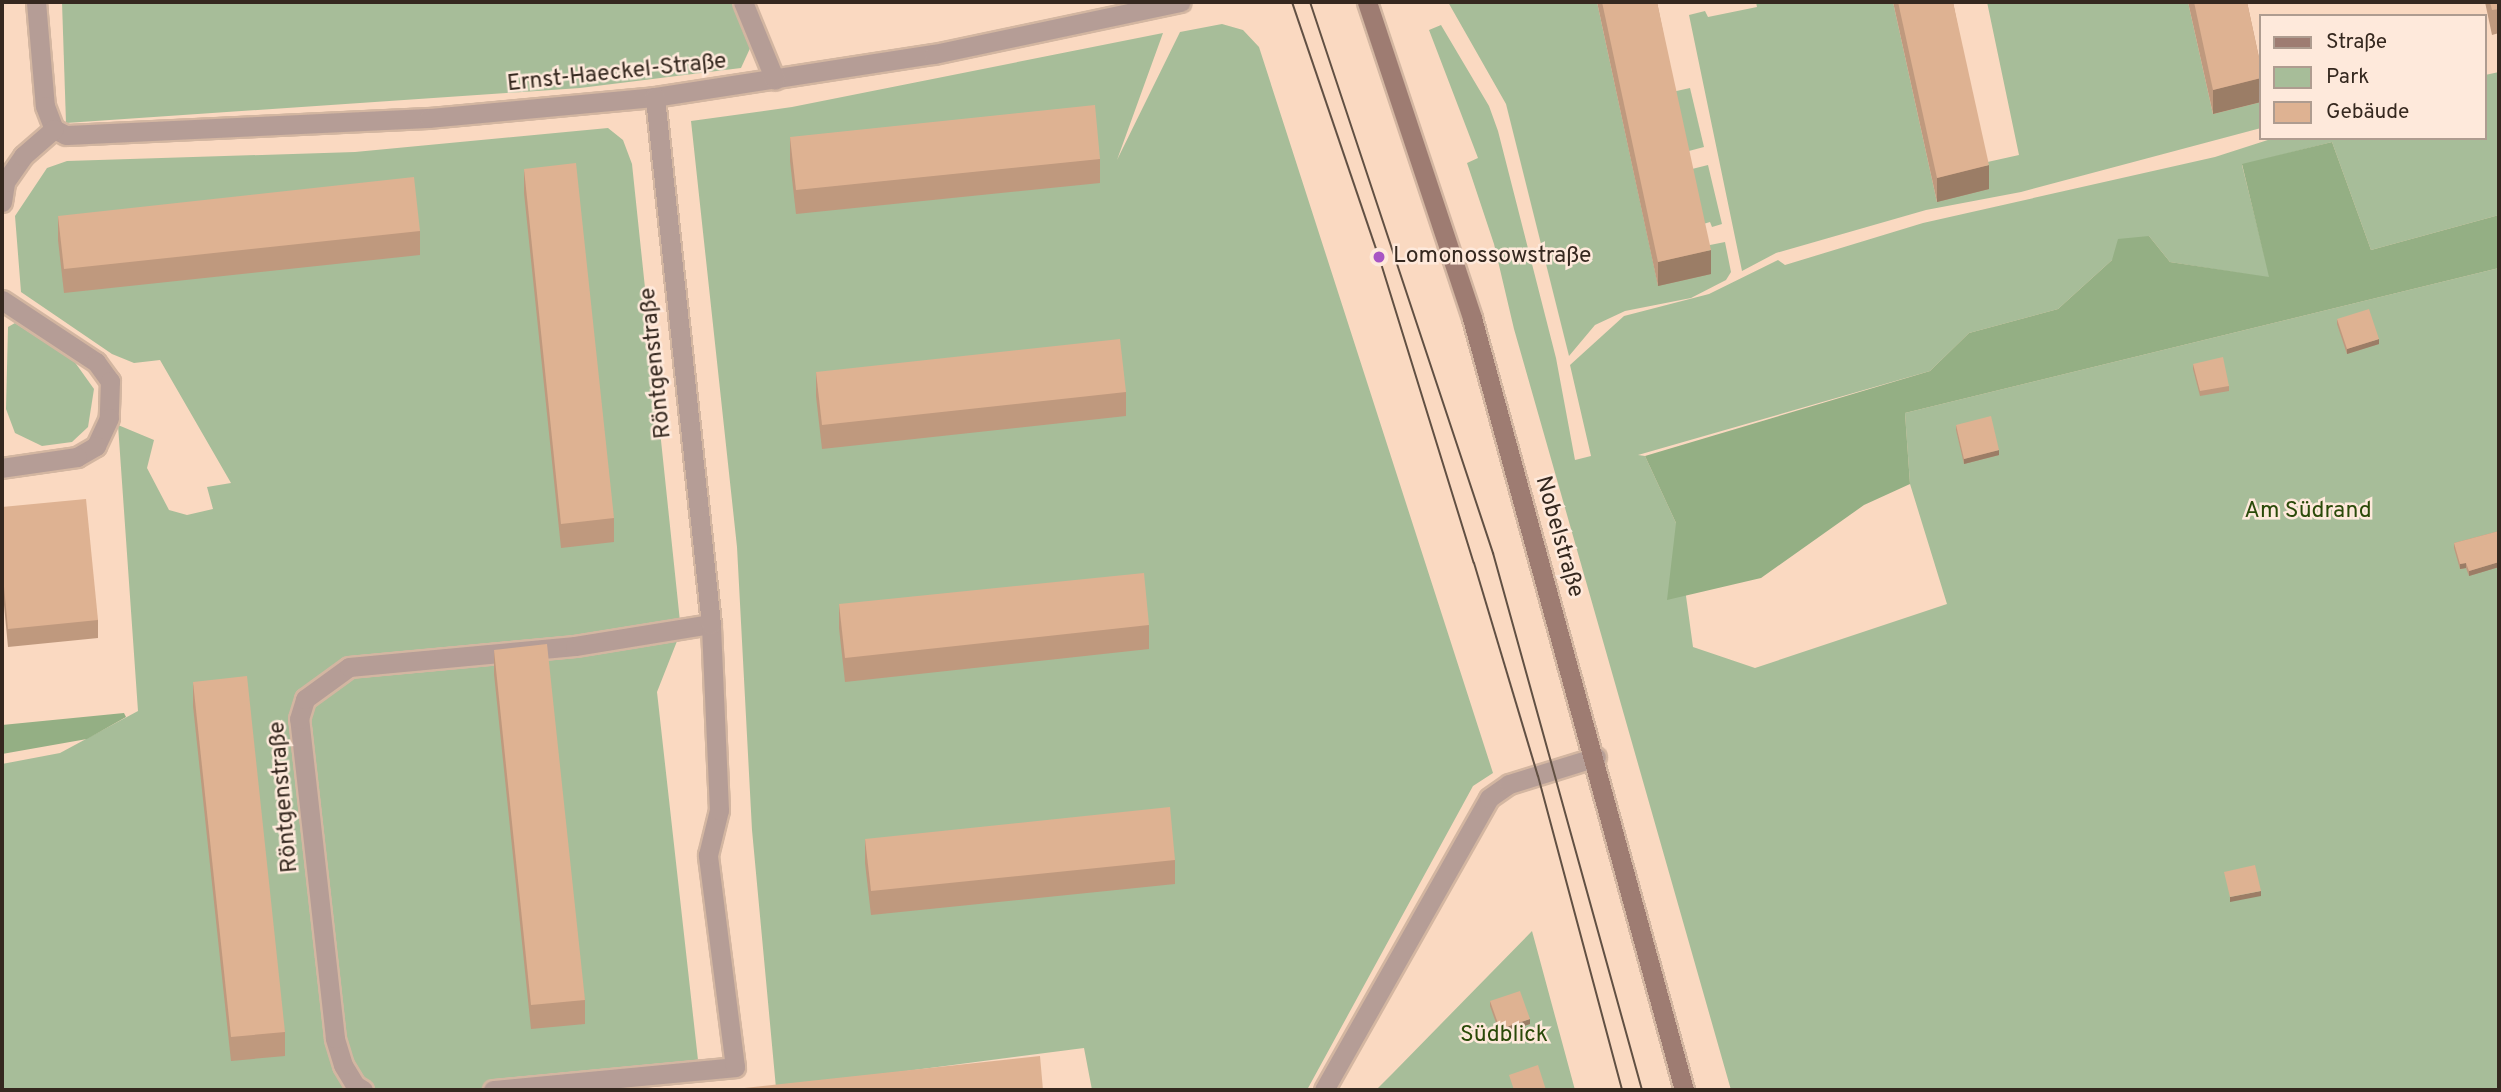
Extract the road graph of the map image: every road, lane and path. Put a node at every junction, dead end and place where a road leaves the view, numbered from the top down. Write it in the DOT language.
graph roads {
  1 [pos="36,2"];
  2 [pos="743,2"];
  3 [pos="1181,2"];
  4 [pos="1367,2"];
  5 [pos="775,80"];
  6 [pos="655,97"];
  7 [pos="54,129"];
  8 [pos="2,202"];
  9 [pos="2,300"];
  10 [pos="2,468"];
  11 [pos="710,624"];
  12 [pos="1596,757"];
  13 [pos="363,1090"];
  14 [pos="493,1090"];
  15 [pos="1325,1090"];
  16 [pos="1684,1090"];
  1 -- 7 [label="street"];
  2 -- 5 [label="street"];
  3 -- 5 [label="street, Ernst-Haeckel-Straße"];
  4 -- 12 [label="main road, Nobelstraße"];
  5 -- 6 [label="street, Ernst-Haeckel-Straße"];
  6 -- 7 [label="street, Ernst-Haeckel-Straße"];
  6 -- 11 [label="street, Röntgenstraße"];
  7 -- 8 [label="street"];
  9 -- 10 [label="street"];
  11 -- 13 [label="street, Röntgenstraße"];
  11 -- 14 [label="street, Röntgenstraße"];
  12 -- 15 [label="street"];
  12 -- 16 [label="main road, Nobelstraße"];
}
